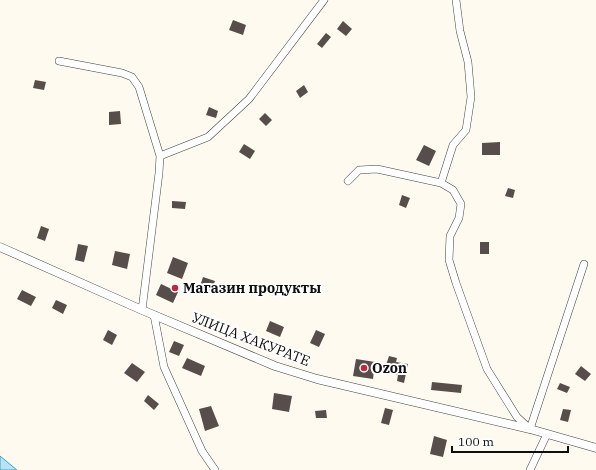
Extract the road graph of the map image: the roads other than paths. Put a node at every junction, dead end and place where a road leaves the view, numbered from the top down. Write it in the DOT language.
graph roads {
  1 [pos="324,0"];
  2 [pos="456,0"];
  3 [pos="59,61"];
  4 [pos="160,156"];
  5 [pos="348,181"];
  6 [pos="441,183"];
  7 [pos="0,247"];
  8 [pos="584,264"];
  9 [pos="142,310"];
  10 [pos="154,315"];
  11 [pos="530,429"];
  12 [pos="547,434"];
  13 [pos="596,448"];
  14 [pos="215,470"];
  15 [pos="530,470"];
  1 -- 4 [label="street"];
  2 -- 6 [label="street"];
  3 -- 4 [label="street"];
  4 -- 9 [label="street"];
  5 -- 6 [label="street"];
  6 -- 11 [label="street"];
  7 -- 9 [label="street, УЛИЦА ХАКУРАТЕ"];
  8 -- 11 [label="street"];
  9 -- 10 [label="street, УЛИЦА ХАКУРАТЕ"];
  10 -- 11 [label="street, УЛИЦА ХАКУРАТЕ"];
  10 -- 14 [label="street"];
  11 -- 12 [label="street, УЛИЦА ХАКУРАТЕ"];
  12 -- 13 [label="street, УЛИЦА ХАКУРАТЕ"];
  12 -- 15 [label="street"];
}
